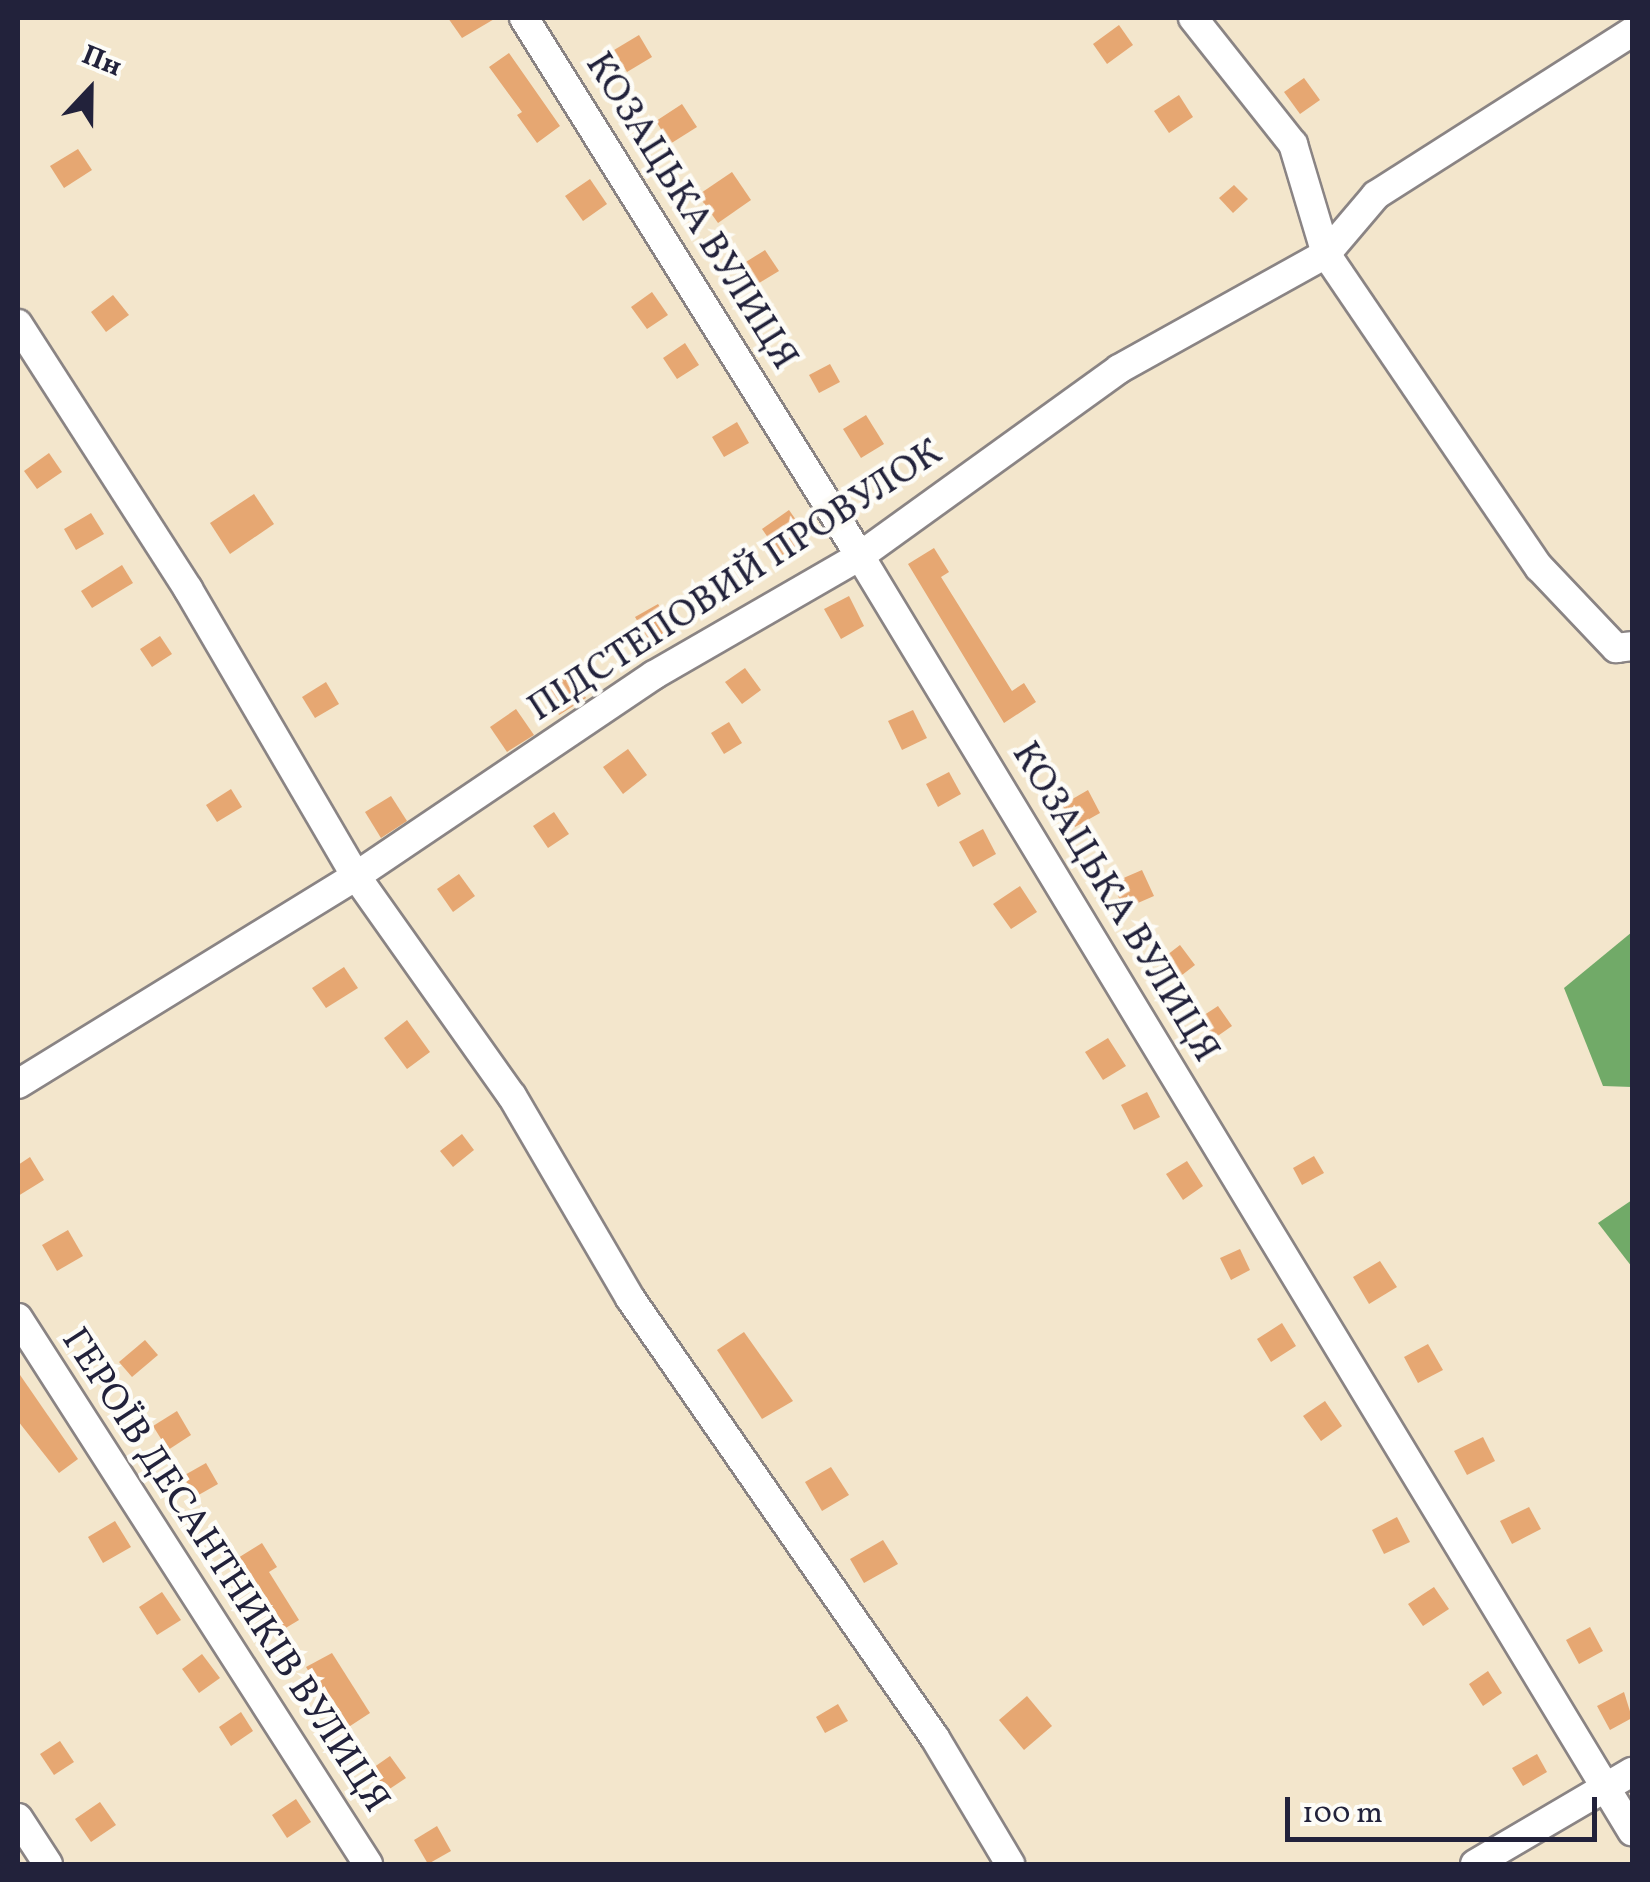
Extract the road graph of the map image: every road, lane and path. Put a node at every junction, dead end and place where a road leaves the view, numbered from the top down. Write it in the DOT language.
graph roads {
  1 [pos="524,18"];
  2 [pos="1193,18"];
  3 [pos="1632,32"];
  4 [pos="1326,254"];
  5 [pos="18,324"];
  6 [pos="860,556"];
  7 [pos="1632,646"];
  8 [pos="356,876"];
  9 [pos="18,1084"];
  10 [pos="18,1318"];
  11 [pos="1632,1772"];
  12 [pos="1606,1788"];
  13 [pos="18,1818"];
  14 [pos="1632,1831"];
  15 [pos="48,1864"];
  16 [pos="368,1864"];
  17 [pos="1010,1864"];
  18 [pos="1475,1864"];
  1 -- 6 [label="street, КОЗАЦЬКА ВУЛИЦЯ"];
  2 -- 4 [label="street"];
  3 -- 4 [label="street, ПІДСТЕПОВИЙ ПРОВУЛОК"];
  4 -- 6 [label="street, ПІДСТЕПОВИЙ ПРОВУЛОК"];
  4 -- 7 [label="street"];
  5 -- 8 [label="street"];
  6 -- 8 [label="street, ПІДСТЕПОВИЙ ПРОВУЛОК"];
  6 -- 12 [label="street, КОЗАЦЬКА ВУЛИЦЯ"];
  8 -- 9 [label="street, ПІДСТЕПОВИЙ ПРОВУЛОК"];
  8 -- 17 [label="street"];
  10 -- 16 [label="street, ГЕРОЇВ ДЕСАНТНИКІВ ВУЛИЦЯ"];
  11 -- 12 [label="street"];
  12 -- 14 [label="street, КОЗАЦЬКА ВУЛИЦЯ"];
  12 -- 18 [label="street"];
  13 -- 15 [label="street"];
}
